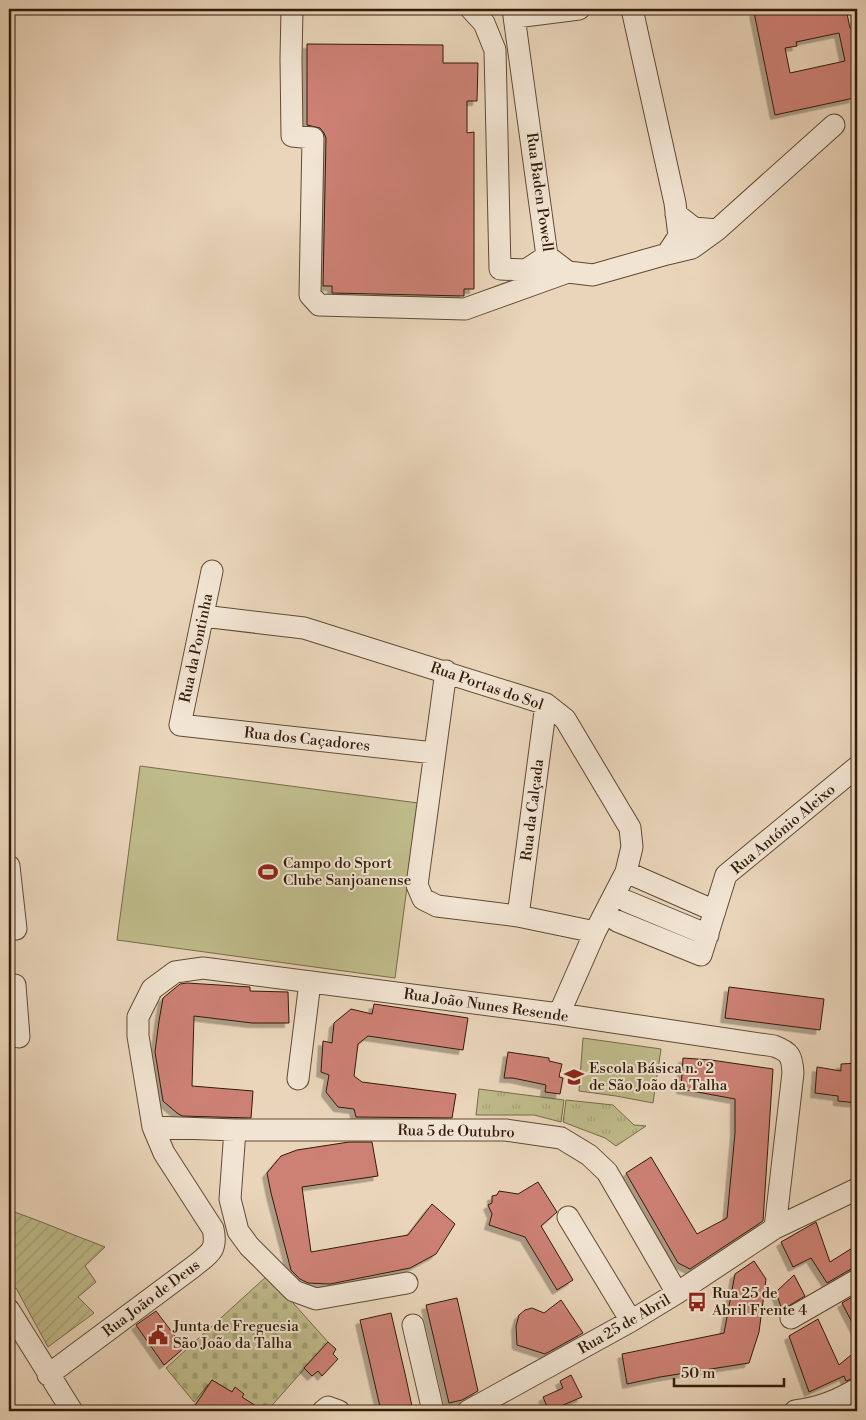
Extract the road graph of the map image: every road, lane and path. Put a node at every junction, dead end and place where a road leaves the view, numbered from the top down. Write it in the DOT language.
graph roads {
  1 [pos="292,9"];
  2 [pos="471,9"];
  3 [pos="579,9"];
  4 [pos="516,12"];
  5 [pos="636,14"];
  6 [pos="834,125"];
  7 [pos="676,214"];
  8 [pos="717,230"];
  9 [pos="667,254"];
  10 [pos="547,256"];
  11 [pos="568,272"];
  12 [pos="212,571"];
  13 [pos="203,616"];
  14 [pos="446,671"];
  15 [pos="546,704"];
  16 [pos="180,725"];
  17 [pos="434,753"];
  18 [pos="854,776"];
  19 [pos="9,866"];
  20 [pos="626,872"];
  21 [pos="626,901"];
  22 [pos="715,911"];
  23 [pos="518,916"];
  24 [pos="617,921"];
  25 [pos="16,929"];
  26 [pos="595,932"];
  27 [pos="708,935"];
  28 [pos="310,982"];
  29 [pos="14,995"];
  30 [pos="559,1014"];
  31 [pos="19,1037"];
  32 [pos="298,1079"];
  33 [pos="153,1126"];
  34 [pos="235,1130"];
  35 [pos="857,1189"];
  36 [pos="568,1217"];
  37 [pos="774,1228"];
  38 [pos="857,1280"];
  39 [pos="407,1283"];
  40 [pos="677,1293"];
  41 [pos="9,1310"];
  42 [pos="791,1318"];
  43 [pos="631,1321"];
  44 [pos="413,1325"];
  45 [pos="48,1375"];
  46 [pos="857,1389"];
  47 [pos="830,1408"];
  48 [pos="72,1411"];
  49 [pos="433,1411"];
  50 [pos="468,1411"];
  51 [pos="795,1411"];
  1 -- 11 [label="street"];
  2 -- 10 [label="street"];
  3 -- 4 [label="street"];
  4 -- 10 [label="street, Rua Baden Powell"];
  5 -- 7 [label="street"];
  6 -- 8 [label="street"];
  7 -- 8 [label="street"];
  7 -- 9 [label="street"];
  8 -- 9 [label="street"];
  9 -- 11 [label="street"];
  10 -- 11 [label="street, Rua Baden Powell"];
  12 -- 13 [label="street, Rua da Pontinha"];
  13 -- 14 [label="street, Rua Portas do Sol"];
  13 -- 16 [label="street, Rua da Pontinha"];
  14 -- 15 [label="street, Rua Portas do Sol"];
  14 -- 17 [label="street"];
  15 -- 20 [label="street, Rua Portas do Sol"];
  15 -- 23 [label="street, Rua da Calçada"];
  16 -- 17 [label="street, Rua dos Caçadores"];
  17 -- 23 [label="street"];
  18 -- 22 [label="street, Rua António Aleixo"];
  19 -- 25 [label="street"];
  20 -- 22 [label="street"];
  20 -- 26 [label="street, Rua Portas do Sol"];
  21 -- 27 [label="street"];
  22 -- 27 [label="street, Rua António Aleixo"];
  23 -- 26 [label="street"];
  24 -- 27 [label="street, Rua António Aleixo"];
  26 -- 30 [label="street, Rua Portas do Sol"];
  28 -- 30 [label="street, Rua João Nunes Resende"];
  28 -- 32 [label="street"];
  28 -- 33 [label="street, Rua João Nunes Resende"];
  29 -- 31 [label="street"];
  30 -- 37 [label="street, Rua João Nunes Resende"];
  33 -- 34 [label="street, Rua 5 de Outubro"];
  33 -- 45 [label="street, Rua João de Deus"];
  34 -- 39 [label="street"];
  34 -- 40 [label="street, Rua 5 de Outubro"];
  35 -- 37 [label="street, Rua 25 de Abril"];
  36 -- 43 [label="street"];
  37 -- 40 [label="street, Rua 25 de Abril"];
  38 -- 42 [label="street"];
  40 -- 43 [label="street, Rua 25 de Abril"];
  41 -- 45 [label="street"];
  43 -- 50 [label="street, Rua 25 de Abril"];
  44 -- 49 [label="street"];
  45 -- 48 [label="street"];
  46 -- 47 [label="street"];
  47 -- 51 [label="street"];
}
